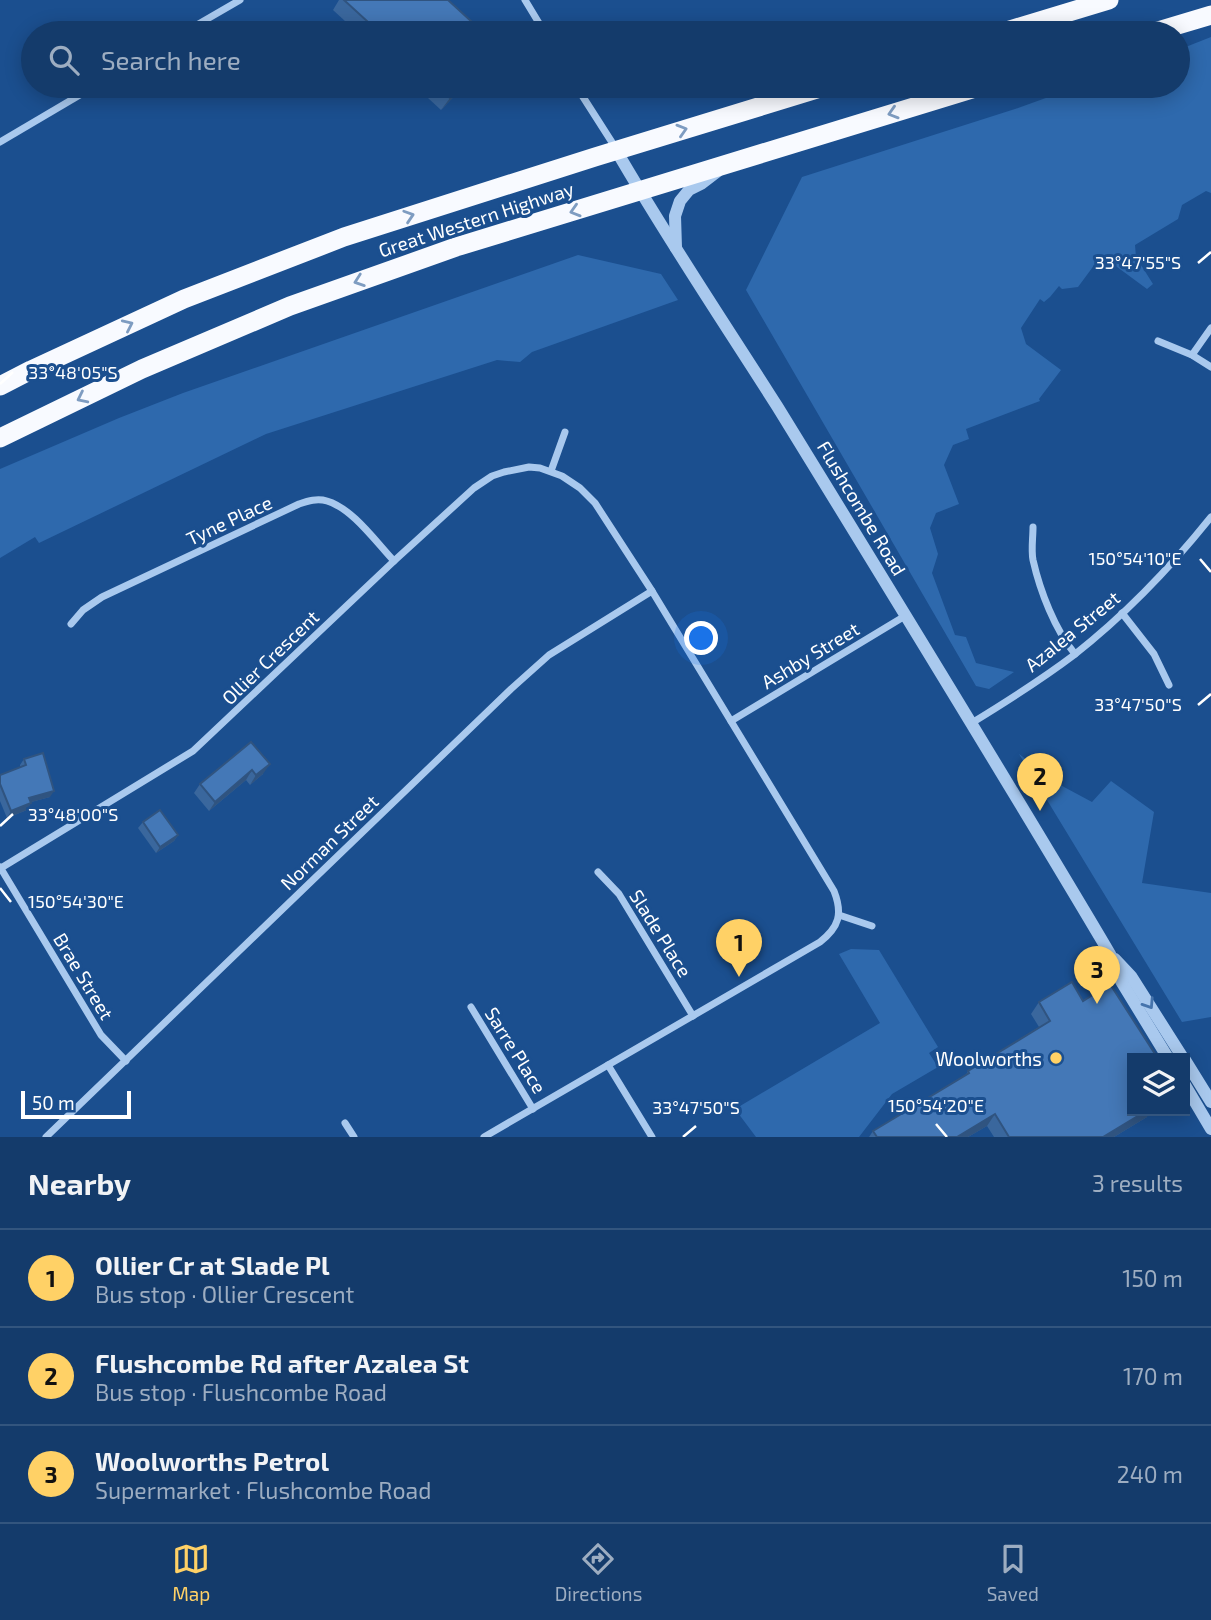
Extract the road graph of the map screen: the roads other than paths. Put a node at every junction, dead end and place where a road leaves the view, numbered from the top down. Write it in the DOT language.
graph roads {
  1 [pos="240,0"];
  2 [pos="525,0"];
  3 [pos="1109,0"];
  4 [pos="1211,15"];
  5 [pos="204,21"];
  6 [pos="538,21"];
  7 [pos="1040,21"];
  8 [pos="1190,21"];
  9 [pos="74,98"];
  10 [pos="584,98"];
  11 [pos="788,98"];
  12 [pos="943,98"];
  13 [pos="0,142"];
  14 [pos="617,150"];
  15 [pos="727,164"];
  16 [pos="641,191"];
  17 [pos="676,248"];
  18 [pos="1211,328"];
  19 [pos="1158,341"];
  20 [pos="1192,355"];
  21 [pos="1211,368"];
  22 [pos="0,386"];
  23 [pos="565,432"];
  24 [pos="0,438"];
  25 [pos="551,471"];
  26 [pos="1211,517"];
  27 [pos="1033,527"];
  28 [pos="394,561"];
  29 [pos="652,591"];
  30 [pos="1122,613"];
  31 [pos="905,616"];
  32 [pos="71,624"];
  33 [pos="1075,654"];
  34 [pos="1168,685"];
  35 [pos="731,721"];
  36 [pos="971,724"];
  37 [pos="0,868"];
  38 [pos="597,872"];
  39 [pos="839,915"];
  40 [pos="872,926"];
  41 [pos="1110,954"];
  42 [pos="471,1007"];
  43 [pos="693,1016"];
  44 [pos="1165,1053"];
  45 [pos="1180,1053"];
  46 [pos="126,1061"];
  47 [pos="608,1065"];
  48 [pos="1190,1069"];
  49 [pos="1190,1093"];
  50 [pos="1211,1102"];
  51 [pos="533,1109"];
  52 [pos="345,1123"];
  53 [pos="1211,1129"];
  54 [pos="46,1137"];
  55 [pos="354,1137"];
  56 [pos="484,1137"];
  57 [pos="652,1137"];
  1 -- 5 [label="street"];
  2 -- 6 [label="street"];
  3 -- 7 [label="highway"];
  4 -- 8 [label="highway"];
  9 -- 13 [label="street"];
  10 -- 14 [label="street, Flushcombe Road"];
  14 -- 11 [label="highway, Great Western Highway, one-way"];
  12 -- 15 [label="highway, Great Western Highway, one-way"];
  14 -- 16 [label="street, Flushcombe Road"];
  22 -- 14 [label="highway, Great Western Highway, one-way"];
  15 -- 16 [label="highway, Great Western Highway"];
  15 -- 17 [label="street"];
  16 -- 17 [label="street, Flushcombe Road"];
  16 -- 24 [label="highway, Great Western Highway, one-way"];
  17 -- 31 [label="street, Flushcombe Road"];
  18 -- 20 [label="street"];
  19 -- 20 [label="street"];
  20 -- 21 [label="street"];
  23 -- 25 [label="street"];
  25 -- 28 [label="street, Ollier Crescent"];
  25 -- 29 [label="street"];
  26 -- 30 [label="street, Azalea Street"];
  27 -- 33 [label="street"];
  28 -- 32 [label="street, Tyne Place"];
  28 -- 37 [label="street, Ollier Crescent"];
  29 -- 35 [label="street"];
  29 -- 46 [label="street, Norman Street"];
  30 -- 33 [label="street, Azalea Street"];
  30 -- 34 [label="street"];
  31 -- 35 [label="street, Ashby Street"];
  31 -- 36 [label="street, Flushcombe Road"];
  33 -- 36 [label="street, Azalea Street"];
  35 -- 39 [label="street"];
  36 -- 41 [label="street, Flushcombe Road"];
  37 -- 46 [label="street, Brae Street"];
  38 -- 43 [label="street, Slade Place"];
  39 -- 40 [label="street"];
  39 -- 43 [label="street"];
  41 -- 44 [label="street, Flushcombe Road"];
  41 -- 45 [label="street, Flushcombe Road, one-way"];
  42 -- 51 [label="street, Sarre Place"];
  43 -- 47 [label="street"];
  46 -- 54 [label="street, Norman Street"];
  47 -- 51 [label="street"];
  47 -- 57 [label="street"];
  48 -- 50 [label="street, Flushcombe Road"];
  49 -- 53 [label="street"];
  51 -- 56 [label="street"];
  52 -- 55 [label="street"];
}
